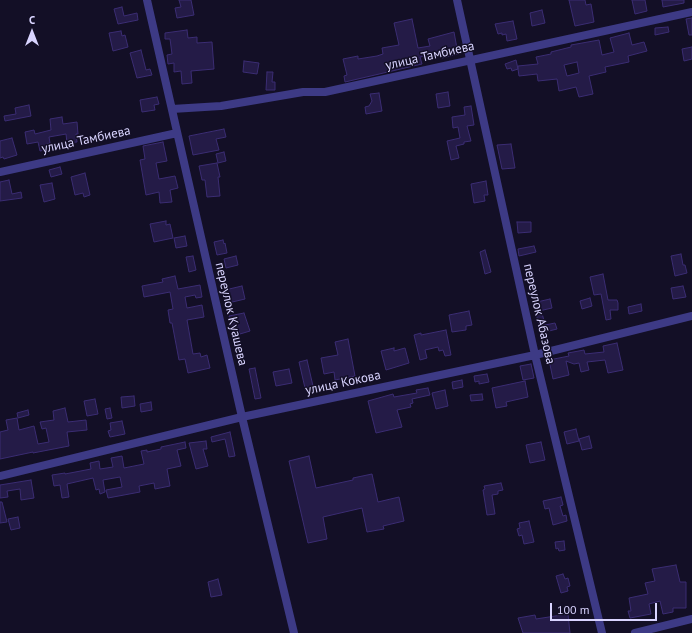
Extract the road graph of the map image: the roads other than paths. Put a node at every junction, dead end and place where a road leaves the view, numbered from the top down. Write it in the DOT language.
graph roads {
  1 [pos="147,0"];
  2 [pos="457,0"];
  3 [pos="692,12"];
  4 [pos="471,60"];
  5 [pos="172,109"];
  6 [pos="177,133"];
  7 [pos="0,172"];
  8 [pos="692,316"];
  9 [pos="535,355"];
  10 [pos="242,417"];
  11 [pos="0,476"];
  12 [pos="692,619"];
  13 [pos="294,633"];
  14 [pos="602,633"];
  15 [pos="634,633"];
  1 -- 5 [label="street, переулок Куашева"];
  2 -- 4 [label="street, переулок Абазова"];
  3 -- 4 [label="street, улица Тамбиева"];
  4 -- 5 [label="street, улица Тамбиева"];
  4 -- 9 [label="street, переулок Абазова"];
  5 -- 6 [label="street, переулок Куашева"];
  6 -- 7 [label="street, улица Тамбиева"];
  6 -- 10 [label="street, переулок Куашева"];
  8 -- 9 [label="street, улица Кокова"];
  9 -- 10 [label="street, улица Кокова"];
  9 -- 14 [label="street, переулок Абазова"];
  10 -- 11 [label="street, улица Кокова"];
  10 -- 13 [label="street, переулок Куашева"];
  12 -- 15 [label="street"];
}
